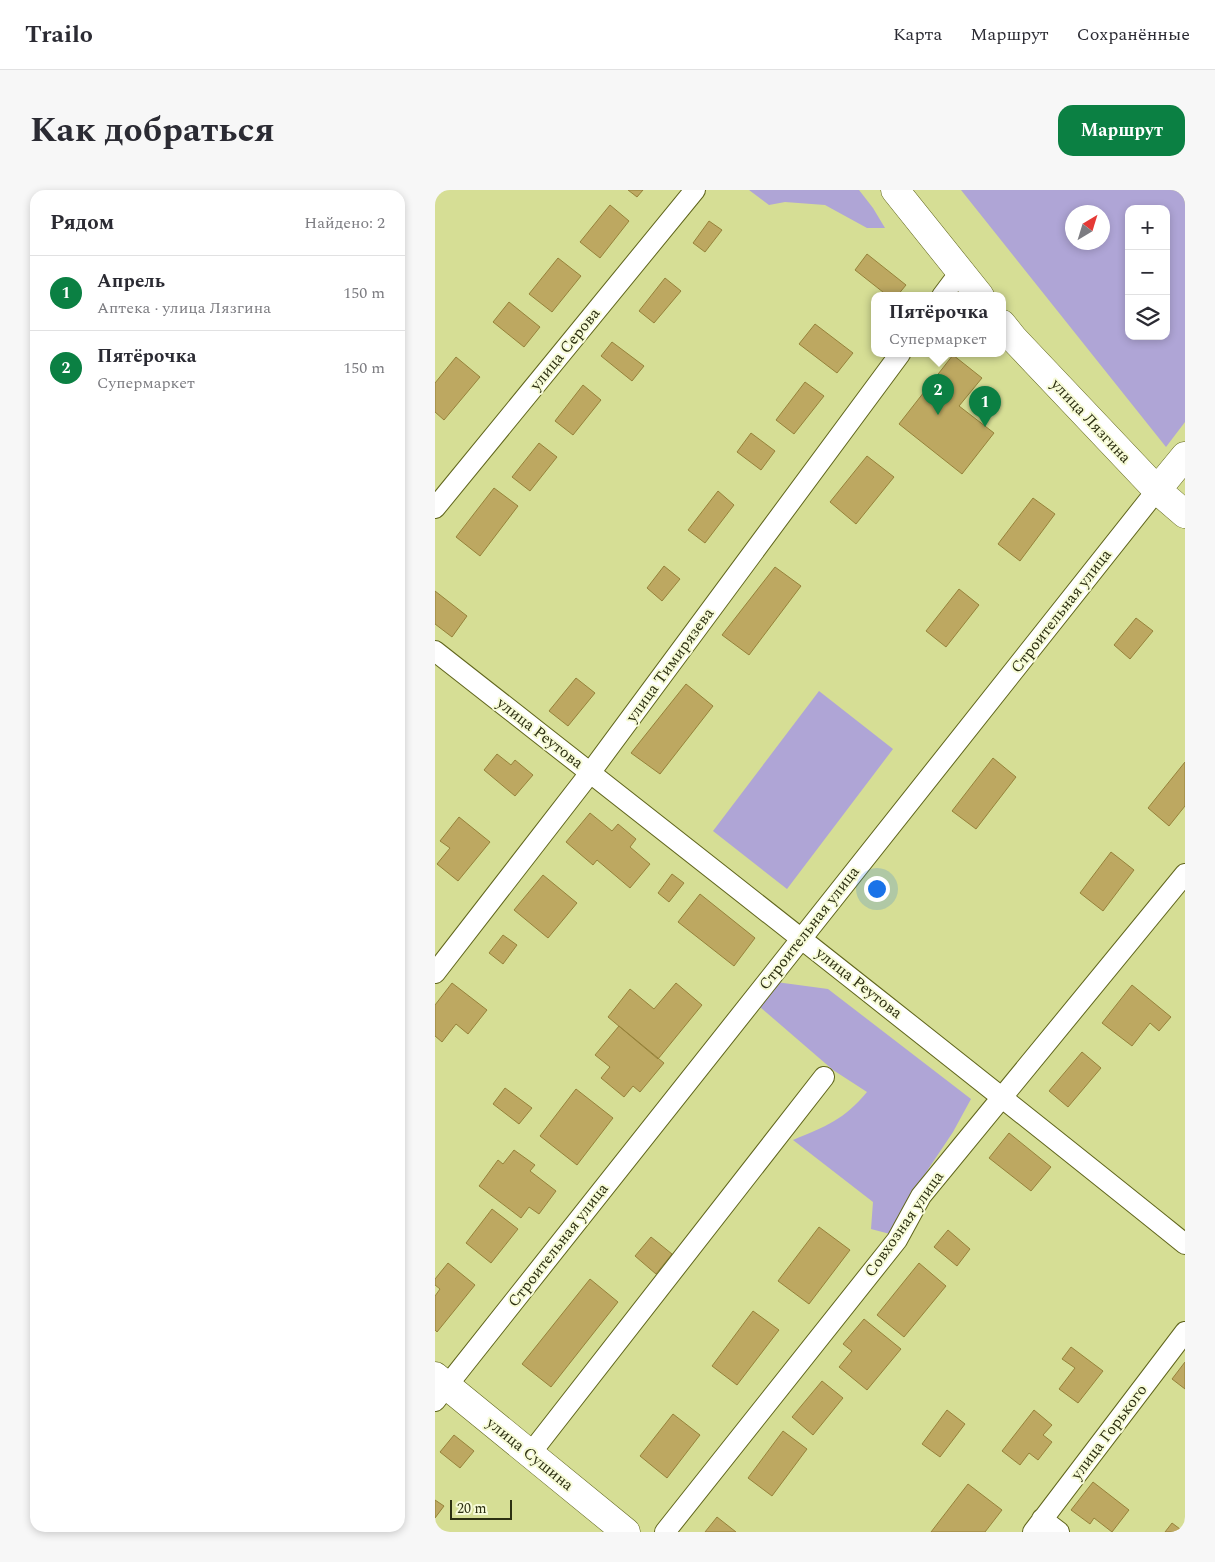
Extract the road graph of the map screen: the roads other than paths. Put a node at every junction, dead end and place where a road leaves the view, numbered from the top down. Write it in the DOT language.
graph roads {
  1 [pos="695,190"];
  2 [pos="895,190"];
  3 [pos="960,272"];
  4 [pos="945,292"];
  5 [pos="977,292"];
  6 [pos="1006,329"];
  7 [pos="898,357"];
  8 [pos="1185,456"];
  9 [pos="1157,490"];
  10 [pos="435,508"];
  11 [pos="1185,514"];
  12 [pos="435,651"];
  13 [pos="590,773"];
  14 [pos="1181,886"];
  15 [pos="801,938"];
  16 [pos="435,973"];
  17 [pos="824,1077"];
  18 [pos="1002,1096"];
  19 [pos="1185,1244"];
  20 [pos="1185,1332"];
  21 [pos="439,1388"];
  22 [pos="530,1454"];
  23 [pos="1037,1526"];
  24 [pos="626,1532"];
  25 [pos="665,1532"];
  26 [pos="1059,1532"];
  1 -- 10 [label="street, улица Серова"];
  2 -- 3 [label="main road"];
  3 -- 4 [label="street"];
  3 -- 5 [label="main road"];
  6 -- 9 [label="main road, улица Лязгина"];
  7 -- 13 [label="street, улица Тимирязева"];
  8 -- 9 [label="main road, Строительная улица"];
  9 -- 11 [label="main road, улица Лязгина"];
  9 -- 15 [label="street, Строительная улица"];
  12 -- 13 [label="street, улица Реутова"];
  13 -- 15 [label="street, улица Реутова"];
  13 -- 16 [label="street, улица Тимирязева"];
  14 -- 18 [label="street, Совхозная улица"];
  15 -- 18 [label="street, улица Реутова"];
  15 -- 21 [label="street, Строительная улица"];
  17 -- 22 [label="street"];
  18 -- 19 [label="street, улица Реутова"];
  18 -- 25 [label="street, Совхозная улица"];
  20 -- 23 [label="street, улица Горького"];
  21 -- 22 [label="main road, улица Сушина"];
  22 -- 24 [label="main road, улица Сушина"];
  23 -- 26 [label="street"];
}
